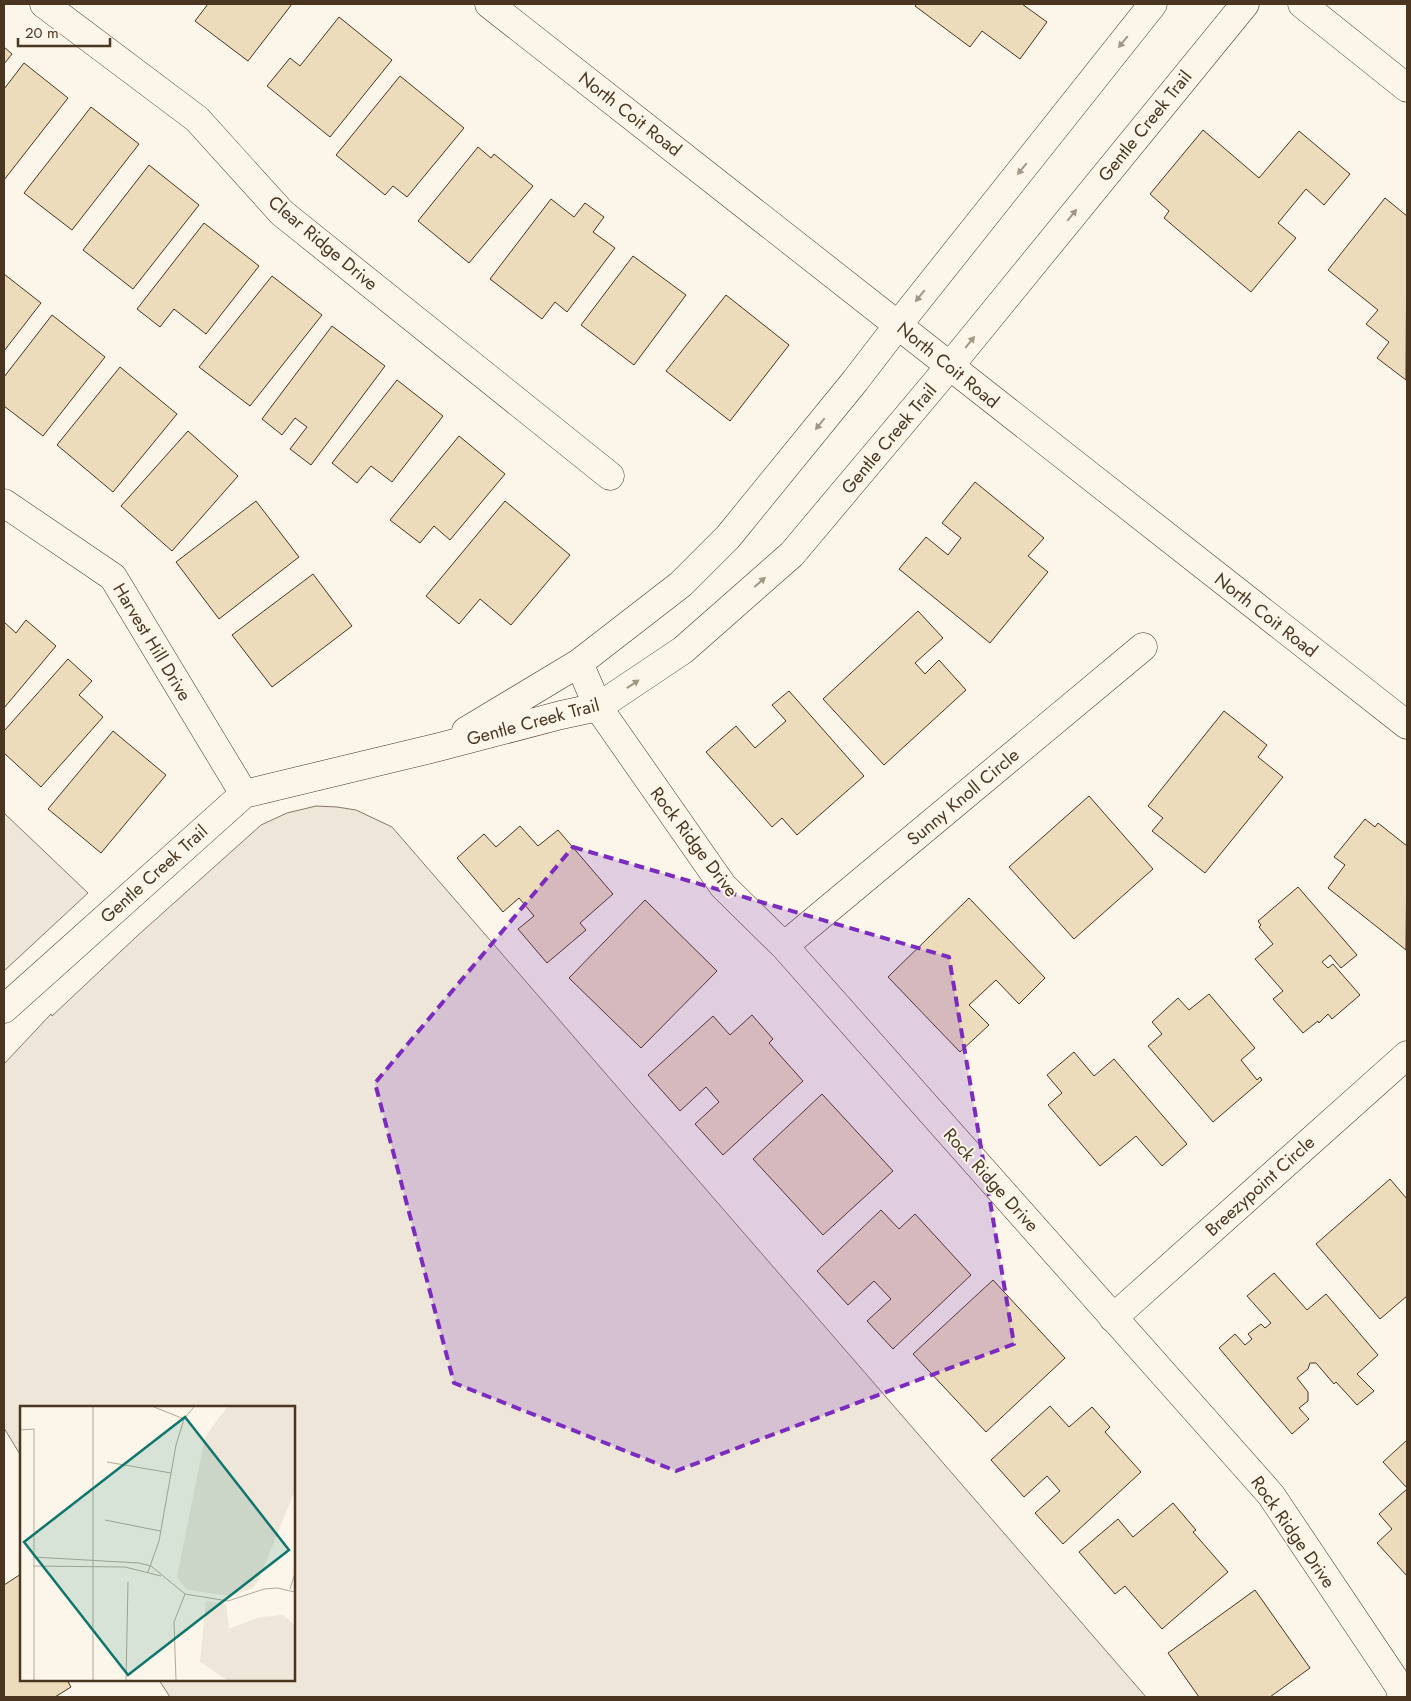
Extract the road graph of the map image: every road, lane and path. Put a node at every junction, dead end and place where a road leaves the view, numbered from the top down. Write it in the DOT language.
graph roads {
  1 [pos="44,4"];
  2 [pos="489,4"];
  3 [pos="1153,4"];
  4 [pos="1244,4"];
  5 [pos="1302,4"];
  6 [pos="1407,88"];
  7 [pos="898,325"];
  8 [pos="950,367"];
  9 [pos="610,476"];
  10 [pos="4,503"];
  11 [pos="1143,647"];
  12 [pos="579,663"];
  13 [pos="598,707"];
  14 [pos="1407,725"];
  15 [pos="439,748"];
  16 [pos="244,794"];
  17 [pos="784,946"];
  18 [pos="4,1009"];
  19 [pos="1407,1055"];
  20 [pos="1113,1318"];
  21 [pos="1403,1688"];
  1 -- 9 [label="street, Clear Ridge Drive"];
  2 -- 7 [label="street, North Coit Road"];
  3 -- 7 [label="street, Gentle Creek Trail, one-way"];
  8 -- 4 [label="street, Gentle Creek Trail, one-way"];
  5 -- 6 [label="street"];
  7 -- 8 [label="street, North Coit Road"];
  7 -- 12 [label="street, Gentle Creek Trail, one-way"];
  13 -- 8 [label="street, Gentle Creek Trail, one-way"];
  8 -- 14 [label="street, North Coit Road"];
  10 -- 16 [label="street, Harvest Hill Drive"];
  11 -- 17 [label="street, Sunny Knoll Circle"];
  12 -- 13 [label="street, Rock Ridge Drive"];
  12 -- 15 [label="street, Gentle Creek Trail"];
  13 -- 15 [label="street, Gentle Creek Trail"];
  13 -- 17 [label="street, Rock Ridge Drive"];
  15 -- 16 [label="street, Gentle Creek Trail"];
  16 -- 18 [label="street, Gentle Creek Trail"];
  17 -- 20 [label="street, Rock Ridge Drive"];
  19 -- 20 [label="street, Breezypoint Circle"];
  20 -- 21 [label="street, Rock Ridge Drive"];
}
